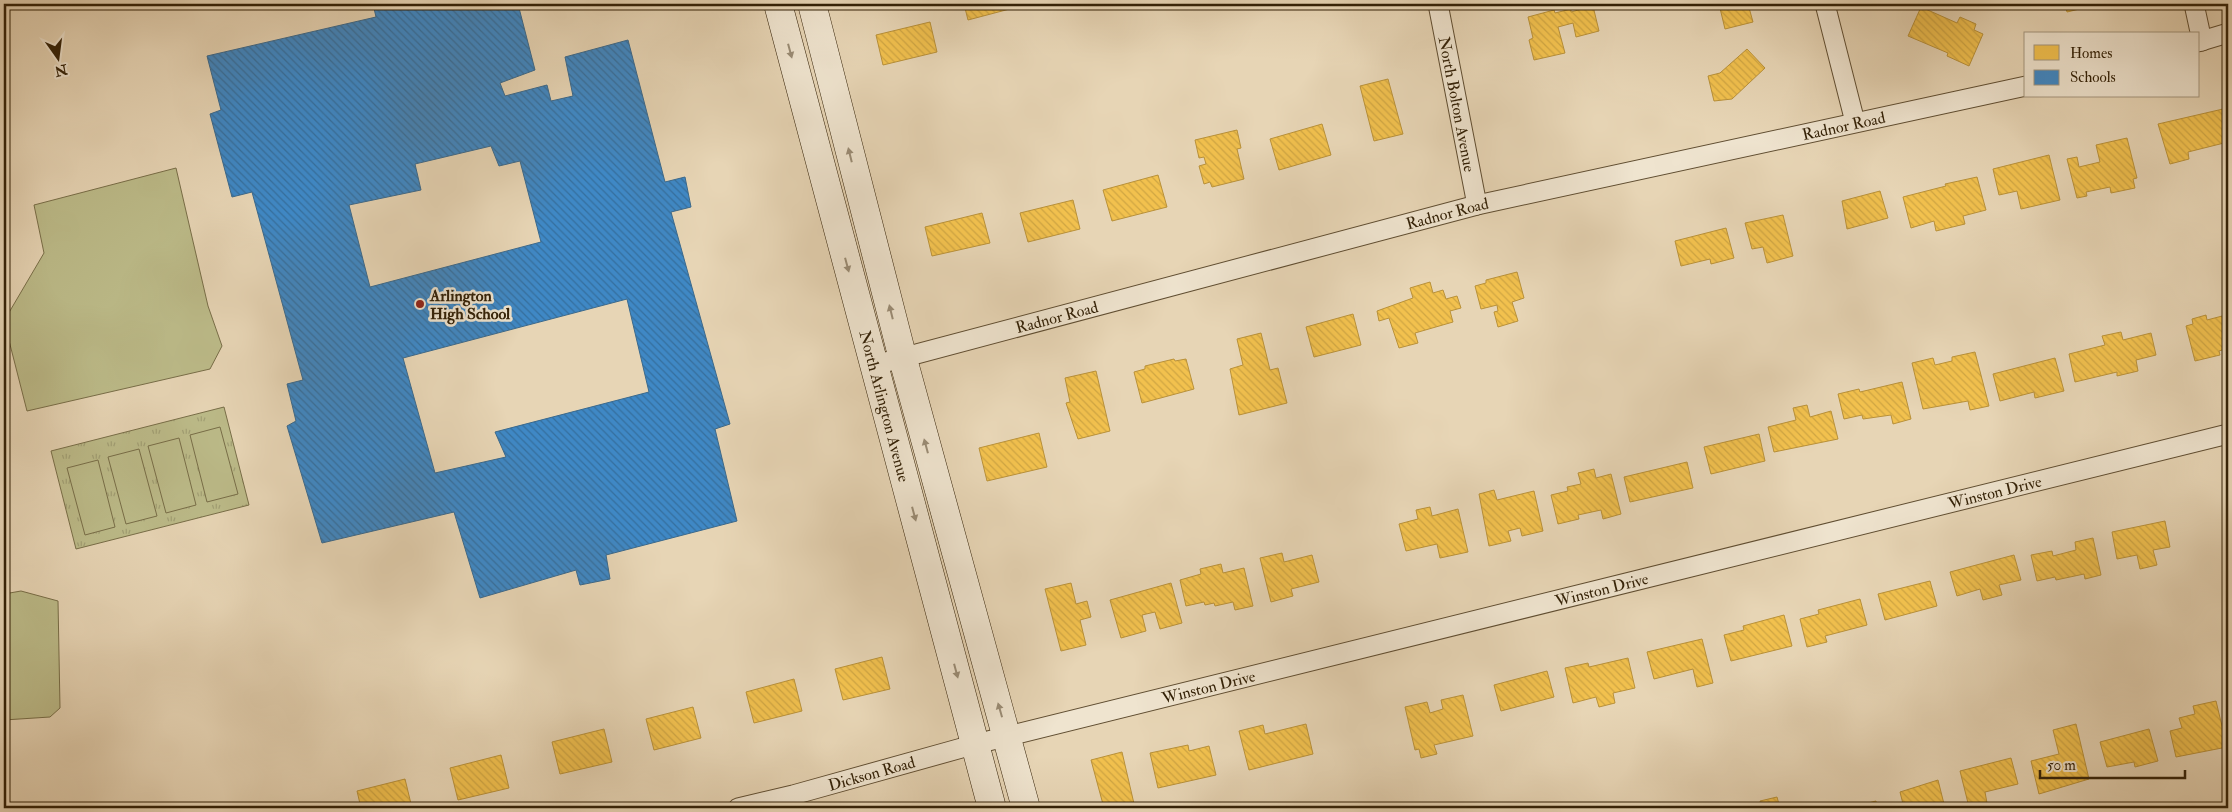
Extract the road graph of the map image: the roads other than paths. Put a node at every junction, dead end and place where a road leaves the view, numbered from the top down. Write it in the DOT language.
graph roads {
  1 [pos="778,4"];
  2 [pos="812,4"];
  3 [pos="1438,4"];
  4 [pos="1825,4"];
  5 [pos="2194,4"];
  6 [pos="2198,32"];
  7 [pos="2228,33"];
  8 [pos="2200,42"];
  9 [pos="2024,86"];
  10 [pos="1855,122"];
  11 [pos="1477,205"];
  12 [pos="903,359"];
  13 [pos="875,365"];
  14 [pos="2228,434"];
  15 [pos="1008,736"];
  16 [pos="976,744"];
  17 [pos="738,808"];
  18 [pos="992,808"];
  19 [pos="1026,808"];
  1 -- 13 [label="main road, North Arlington Avenue, one-way"];
  12 -- 2 [label="main road, North Arlington Avenue, one-way"];
  3 -- 11 [label="street, North Bolton Avenue"];
  4 -- 10 [label="street"];
  5 -- 6 [label="street"];
  7 -- 8 [label="street"];
  9 -- 10 [label="street, Radnor Road"];
  10 -- 11 [label="street, Radnor Road"];
  11 -- 12 [label="street, Radnor Road"];
  12 -- 13 [label="street, Radnor Road"];
  15 -- 12 [label="main road, North Arlington Avenue, one-way"];
  13 -- 16 [label="main road, North Arlington Avenue, one-way"];
  14 -- 15 [label="street, Winston Drive"];
  15 -- 16 [label="street, Winston Drive"];
  15 -- 19 [label="main road, North Arlington Avenue"];
  16 -- 17 [label="street, Dickson Road"];
  16 -- 18 [label="main road, North Arlington Avenue"];
}
